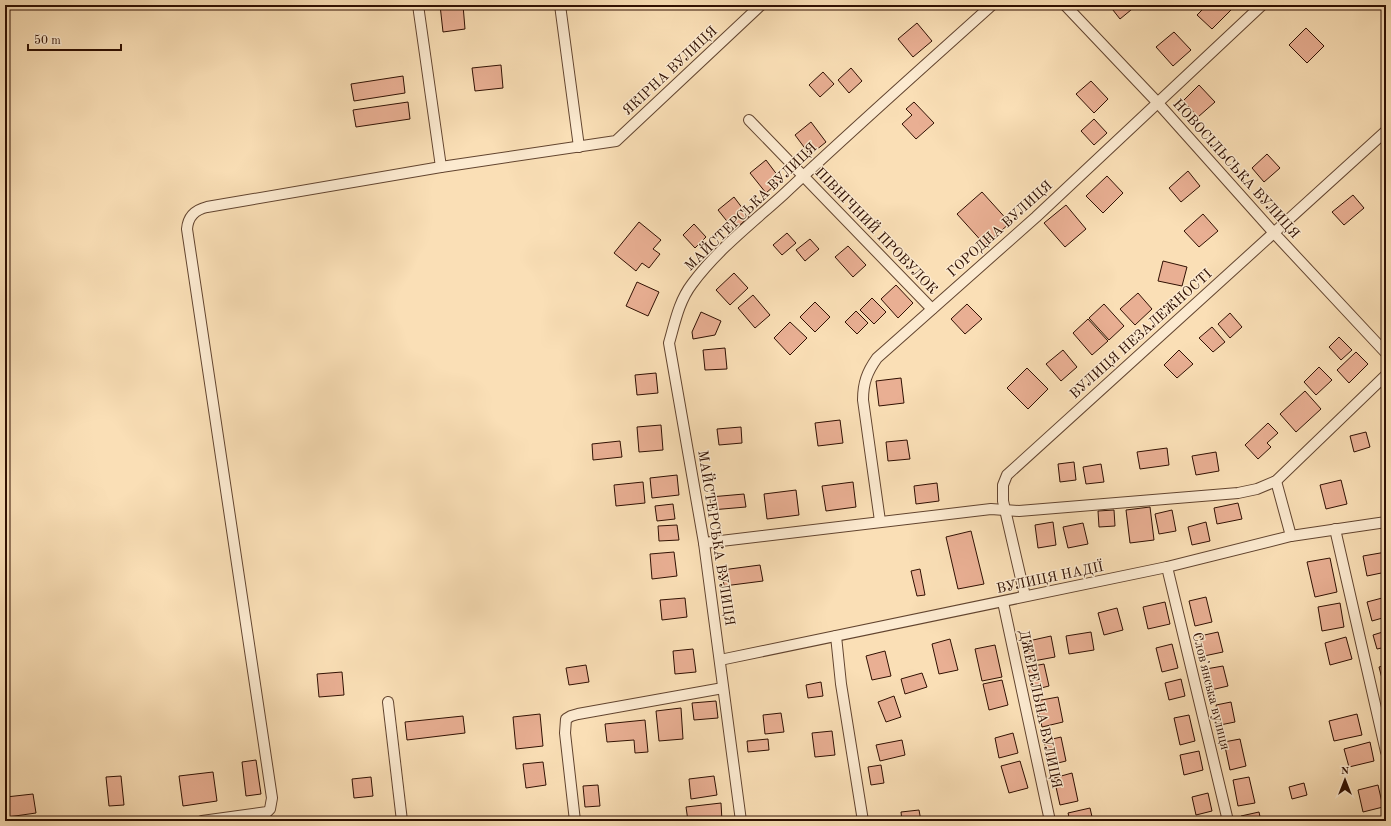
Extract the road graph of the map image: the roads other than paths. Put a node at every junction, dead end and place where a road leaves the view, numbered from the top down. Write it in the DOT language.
graph roads {
  1 [pos="418,5"];
  2 [pos="560,5"];
  3 [pos="761,5"];
  4 [pos="992,5"];
  5 [pos="1065,5"];
  6 [pos="1262,5"];
  7 [pos="1157,102"];
  8 [pos="749,120"];
  9 [pos="1386,131"];
  10 [pos="579,147"];
  11 [pos="441,167"];
  12 [pos="803,175"];
  13 [pos="1274,233"];
  14 [pos="932,310"];
  15 [pos="1386,353"];
  16 [pos="1386,375"];
  17 [pos="1276,481"];
  18 [pos="1005,509"];
  19 [pos="880,521"];
  20 [pos="1386,522"];
  21 [pos="1335,529"];
  22 [pos="1291,536"];
  23 [pos="704,543"];
  24 [pos="1167,567"];
  25 [pos="1026,596"];
  26 [pos="1003,602"];
  27 [pos="836,636"];
  28 [pos="720,660"];
  29 [pos="723,688"];
  30 [pos="388,702"];
  31 [pos="1386,752"];
  32 [pos="202,821"];
  33 [pos="402,821"];
  34 [pos="575,821"];
  35 [pos="742,821"];
  36 [pos="863,821"];
  37 [pos="1050,821"];
  38 [pos="1228,821"];
  1 -- 11 [label="street"];
  2 -- 10 [label="street"];
  3 -- 10 [label="street, ЯКІРНА ВУЛИЦЯ"];
  4 -- 12 [label="street, МАЙСТЕРСЬКА ВУЛИЦЯ"];
  5 -- 7 [label="street, НОВОСІЛЬСЬКА ВУЛИЦЯ"];
  6 -- 7 [label="street, ГОРОДНА ВУЛИЦЯ"];
  7 -- 13 [label="street, НОВОСІЛЬСЬКА ВУЛИЦЯ"];
  7 -- 14 [label="street, ГОРОДНА ВУЛИЦЯ"];
  8 -- 12 [label="street, ПІВНІЧНИЙ ПРОВУЛОК"];
  9 -- 13 [label="street, ВУЛИЦЯ НЕЗАЛЕЖНОСТІ"];
  10 -- 11 [label="street"];
  11 -- 32 [label="street"];
  12 -- 14 [label="street, ПІВНІЧНИЙ ПРОВУЛОК"];
  12 -- 23 [label="street, МАЙСТЕРСЬКА ВУЛИЦЯ"];
  13 -- 15 [label="street, НОВОСІЛЬСЬКА ВУЛИЦЯ"];
  13 -- 18 [label="street, ВУЛИЦЯ НЕЗАЛЕЖНОСТІ"];
  14 -- 19 [label="street, ГОРОДНА ВУЛИЦЯ"];
  16 -- 17 [label="street"];
  17 -- 18 [label="street"];
  17 -- 22 [label="street"];
  18 -- 19 [label="street"];
  18 -- 25 [label="street, ВУЛИЦЯ НЕЗАЛЕЖНОСТІ"];
  19 -- 23 [label="street"];
  20 -- 21 [label="street, ВУЛИЦЯ НАДІЇ"];
  21 -- 22 [label="street, ВУЛИЦЯ НАДІЇ"];
  21 -- 31 [label="street"];
  22 -- 24 [label="street, ВУЛИЦЯ НАДІЇ"];
  23 -- 28 [label="street, МАЙСТЕРСЬКА ВУЛИЦЯ"];
  24 -- 25 [label="street, ВУЛИЦЯ НАДІЇ"];
  24 -- 38 [label="street, Словʼянська вулиця"];
  25 -- 26 [label="street, ВУЛИЦЯ НАДІЇ"];
  26 -- 27 [label="street, ВУЛИЦЯ НАДІЇ"];
  26 -- 37 [label="street, ДЖЕРЕЛЬНА ВУЛИЦЯ"];
  27 -- 28 [label="street, ВУЛИЦЯ НАДІЇ"];
  27 -- 36 [label="street"];
  28 -- 29 [label="street, МАЙСТЕРСЬКА ВУЛИЦЯ"];
  29 -- 34 [label="street"];
  29 -- 35 [label="street, МАЙСТЕРСЬКА ВУЛИЦЯ"];
  30 -- 33 [label="street"];
}
